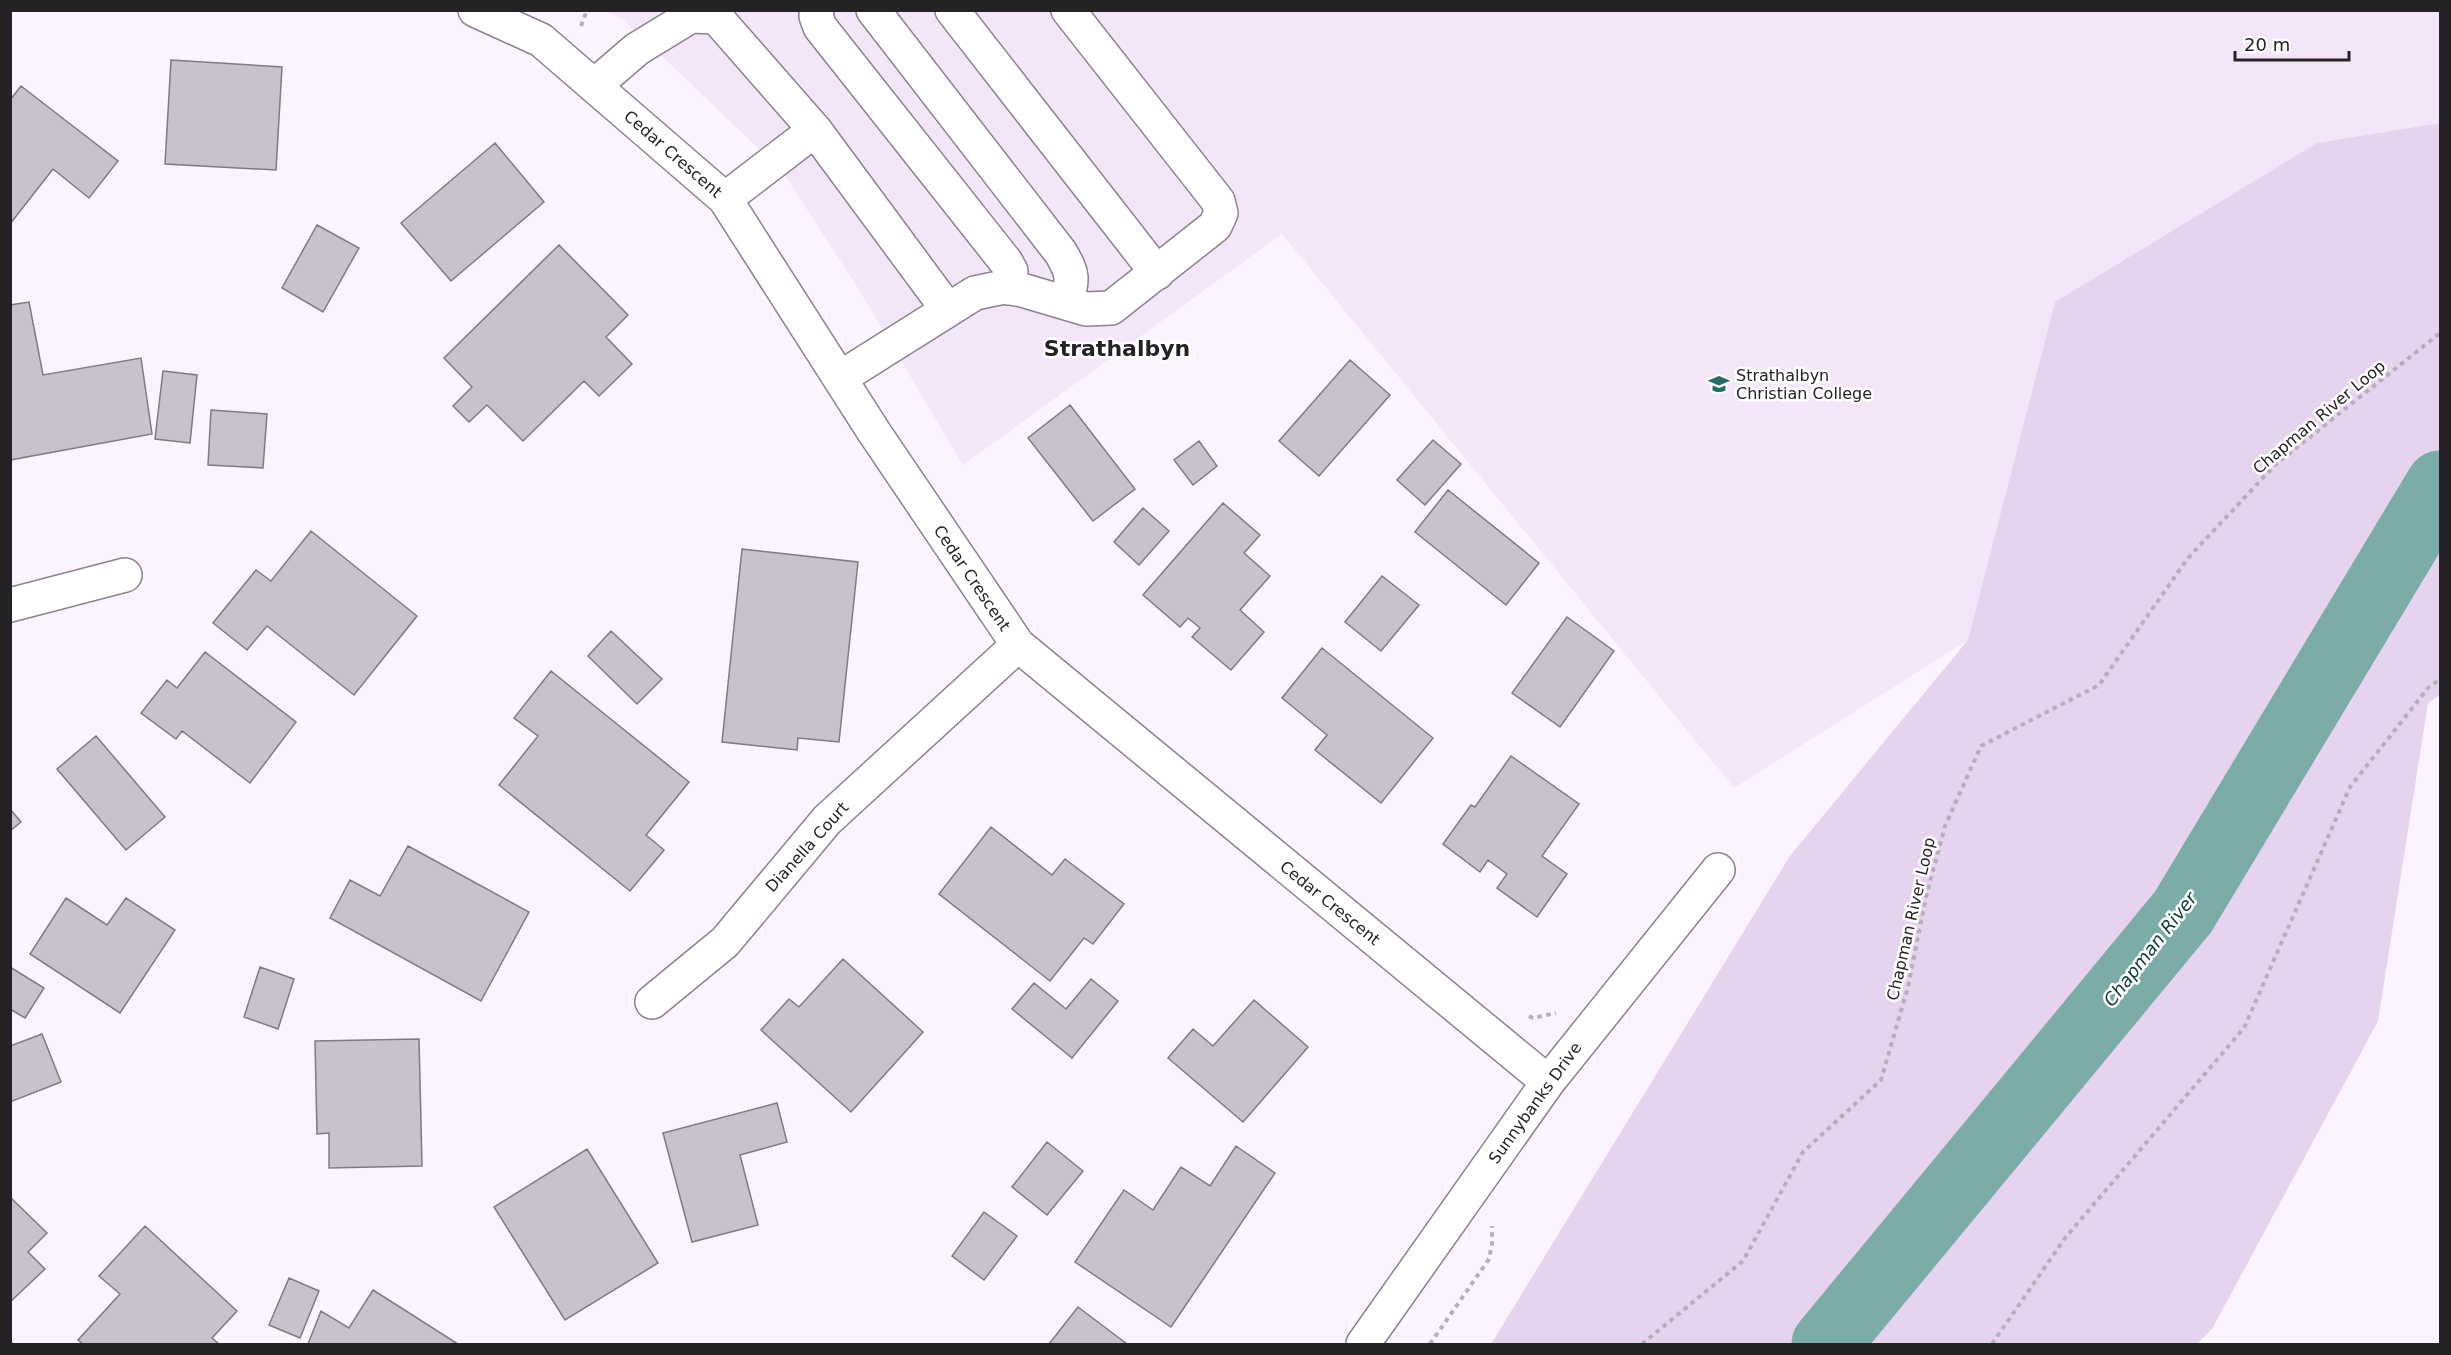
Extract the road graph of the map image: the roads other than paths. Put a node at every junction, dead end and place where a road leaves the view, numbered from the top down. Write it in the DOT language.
graph roads {
  1 [pos="475,10"];
  2 [pos="817,10"];
  3 [pos="873,10"];
  4 [pos="952,10"];
  5 [pos="1068,10"];
  6 [pos="594,86"];
  7 [pos="815,130"];
  8 [pos="725,199"];
  9 [pos="1157,273"];
  10 [pos="1008,288"];
  11 [pos="1066,303"];
  12 [pos="948,310"];
  13 [pos="840,378"];
  14 [pos="125,575"];
  15 [pos="10,605"];
  16 [pos="1018,645"];
  17 [pos="1718,870"];
  18 [pos="652,1002"];
  19 [pos="1548,1082"];
  20 [pos="1363,1344"];
  1 -- 6 [label="street, Cedar Crescent"];
  2 -- 10 [label="street"];
  3 -- 11 [label="street"];
  4 -- 9 [label="street"];
  5 -- 9 [label="street"];
  6 -- 7 [label="street"];
  6 -- 8 [label="street, Cedar Crescent"];
  7 -- 8 [label="street"];
  7 -- 12 [label="street"];
  8 -- 13 [label="street, Cedar Crescent"];
  9 -- 11 [label="street"];
  10 -- 11 [label="street"];
  10 -- 12 [label="street"];
  12 -- 13 [label="street"];
  13 -- 16 [label="street, Cedar Crescent"];
  14 -- 15 [label="street"];
  16 -- 18 [label="street, Dianella Court"];
  16 -- 19 [label="street, Cedar Crescent"];
  17 -- 19 [label="street, Sunnybanks Drive"];
  19 -- 20 [label="street, Sunnybanks Drive"];
}
